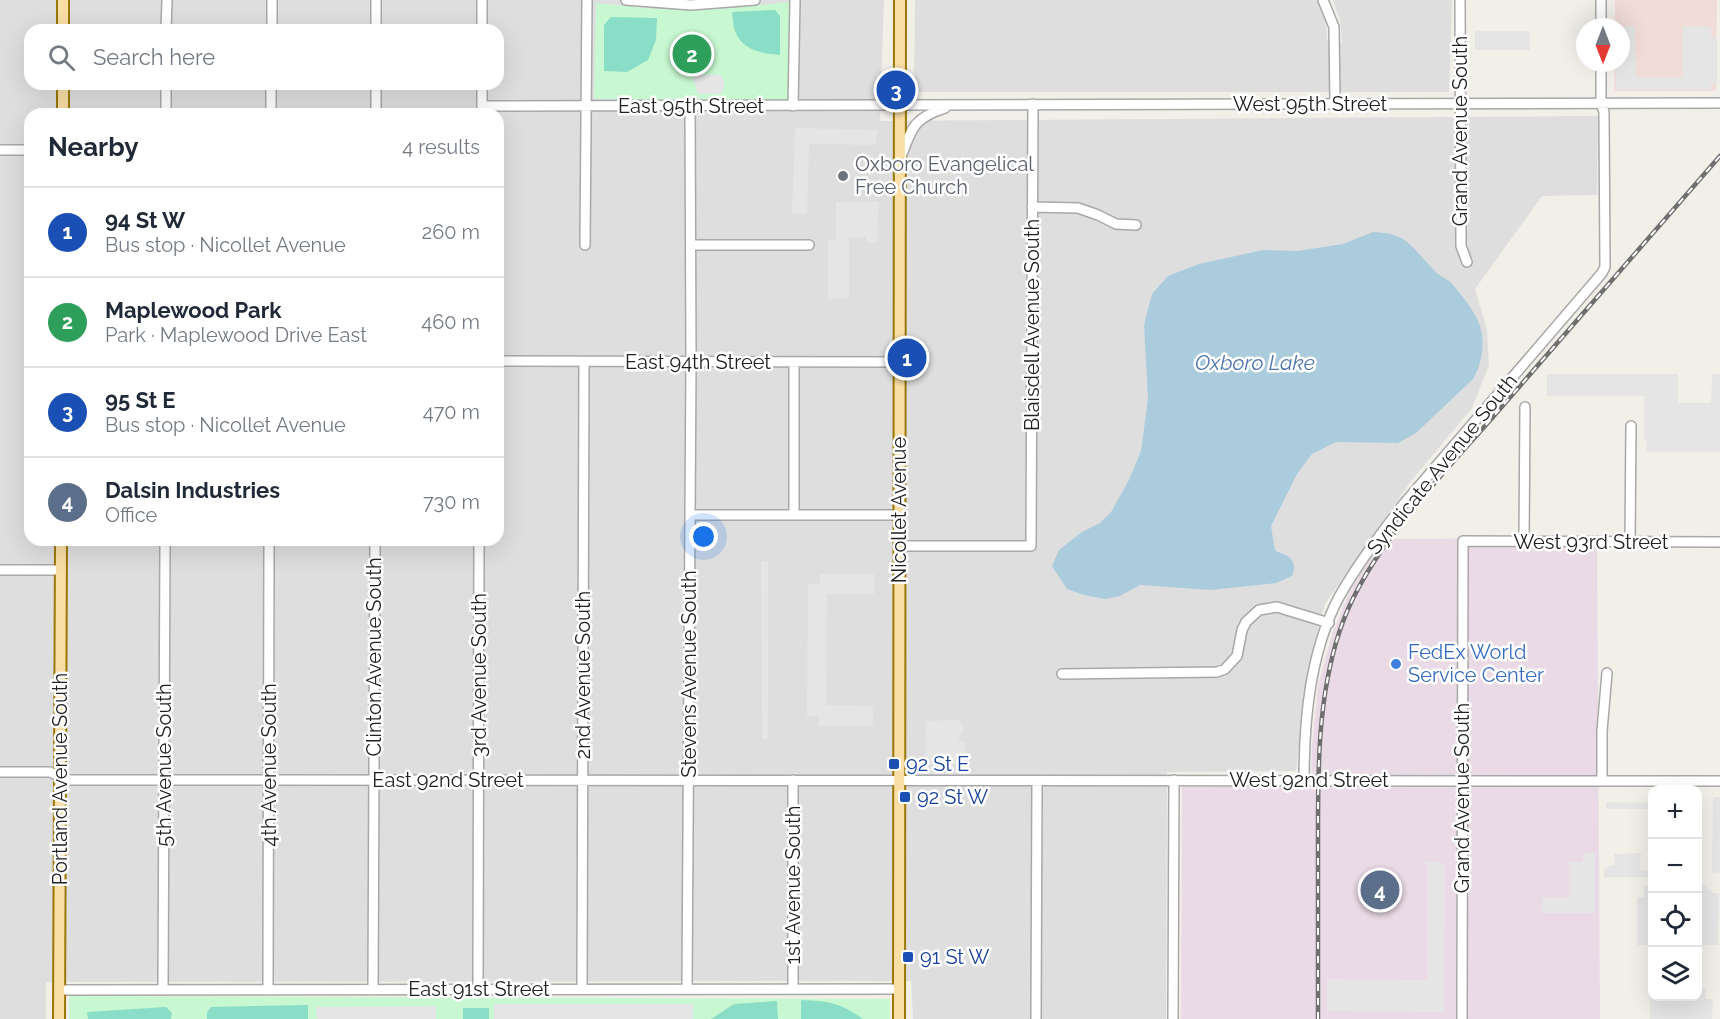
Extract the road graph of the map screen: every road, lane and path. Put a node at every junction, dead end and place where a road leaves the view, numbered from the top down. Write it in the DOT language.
graph roads {
  1 [pos="63,0"];
  2 [pos="167,0"];
  3 [pos="272,0"];
  4 [pos="376,0"];
  5 [pos="482,0"];
  6 [pos="587,0"];
  7 [pos="626,0"];
  8 [pos="755,0"];
  9 [pos="795,0"];
  10 [pos="900,0"];
  11 [pos="1323,0"];
  12 [pos="1460,0"];
  13 [pos="1601,0"];
  14 [pos="1601,18"];
  15 [pos="63,24"];
  16 [pos="166,24"];
  17 [pos="272,24"];
  18 [pos="376,24"];
  19 [pos="482,24"];
  20 [pos="1601,72"];
  21 [pos="63,90"];
  22 [pos="166,90"];
  23 [pos="271,90"];
  24 [pos="376,90"];
  25 [pos="482,90"];
  26 [pos="1335,103"];
  27 [pos="1601,103"];
  28 [pos="1720,103"];
  29 [pos="1033,104"];
  30 [pos="1461,104"];
  31 [pos="957,105"];
  32 [pos="586,106"];
  33 [pos="690,106"];
  34 [pos="793,106"];
  35 [pos="900,106"];
  36 [pos="63,108"];
  37 [pos="166,108"];
  38 [pos="271,108"];
  39 [pos="376,108"];
  40 [pos="482,108"];
  41 [pos="504,109"];
  42 [pos="0,150"];
  43 [pos="24,150"];
  44 [pos="899,162"];
  45 [pos="1032,207"];
  46 [pos="1136,225"];
  47 [pos="585,245"];
  48 [pos="691,245"];
  49 [pos="809,245"];
  50 [pos="1467,262"];
  51 [pos="504,361"];
  52 [pos="584,362"];
  53 [pos="691,362"];
  54 [pos="794,362"];
  55 [pos="899,362"];
  56 [pos="1525,407"];
  57 [pos="1631,426"];
  58 [pos="690,515"];
  59 [pos="794,515"];
  60 [pos="899,515"];
  61 [pos="1463,542"];
  62 [pos="1524,542"];
  63 [pos="1630,542"];
  64 [pos="1720,542"];
  65 [pos="61,546"];
  66 [pos="165,546"];
  67 [pos="269,546"];
  68 [pos="375,546"];
  69 [pos="479,546"];
  70 [pos="899,546"];
  71 [pos="0,570"];
  72 [pos="61,570"];
  73 [pos="1329,622"];
  74 [pos="1607,673"];
  75 [pos="1062,674"];
  76 [pos="0,772"];
  77 [pos="60,776"];
  78 [pos="164,780"];
  79 [pos="268,780"];
  80 [pos="374,780"];
  81 [pos="478,780"];
  82 [pos="582,780"];
  83 [pos="688,780"];
  84 [pos="793,780"];
  85 [pos="1174,780"];
  86 [pos="1462,780"];
  87 [pos="1602,780"];
  88 [pos="898,781"];
  89 [pos="1037,781"];
  90 [pos="1304,781"];
  91 [pos="1720,781"];
  92 [pos="582,989"];
  93 [pos="687,989"];
  94 [pos="792,989"];
  95 [pos="898,989"];
  96 [pos="59,990"];
  97 [pos="163,990"];
  98 [pos="268,990"];
  99 [pos="373,990"];
  100 [pos="478,990"];
  101 [pos="59,1019"];
  102 [pos="899,1019"];
  103 [pos="1036,1019"];
  104 [pos="1173,1019"];
  105 [pos="1462,1019"];
  1 -- 15 [label="main road"];
  2 -- 16 [label="street"];
  3 -- 17 [label="street"];
  4 -- 18 [label="street"];
  5 -- 19 [label="street"];
  6 -- 32 [label="street"];
  7 -- 8 [label="street"];
  9 -- 34 [label="street"];
  10 -- 35 [label="main road, Nicollet Avenue"];
  11 -- 26 [label="street"];
  12 -- 30 [label="street, Grand Avenue South"];
  13 -- 14 [label="street"];
  20 -- 27 [label="street"];
  21 -- 36 [label="main road"];
  22 -- 37 [label="street"];
  23 -- 38 [label="street"];
  24 -- 39 [label="street"];
  25 -- 40 [label="street"];
  26 -- 29 [label="street, West 95th Street"];
  26 -- 30 [label="street, West 95th Street"];
  27 -- 28 [label="street, West 95th Street"];
  27 -- 30 [label="street, West 95th Street"];
  27 -- 73 [label="street, Syndicate Avenue South"];
  29 -- 31 [label="street, West 95th Street"];
  29 -- 45 [label="street, Blaisdell Avenue South"];
  30 -- 50 [label="street, Grand Avenue South"];
  31 -- 35 [label="street, West 95th Street"];
  31 -- 44 [label="street"];
  32 -- 33 [label="street, East 95th Street"];
  32 -- 41 [label="street, East 95th Street"];
  32 -- 47 [label="street"];
  33 -- 34 [label="street, East 95th Street"];
  33 -- 48 [label="street, Stevens Avenue South"];
  34 -- 35 [label="street, East 95th Street"];
  35 -- 44 [label="main road, Nicollet Avenue"];
  42 -- 43 [label="street"];
  44 -- 55 [label="main road, Nicollet Avenue"];
  45 -- 46 [label="street"];
  45 -- 70 [label="street, Blaisdell Avenue South"];
  48 -- 49 [label="street"];
  48 -- 53 [label="street, Stevens Avenue South"];
  51 -- 52 [label="street, East 94th Street"];
  52 -- 53 [label="street, East 94th Street"];
  52 -- 82 [label="street, 2nd Avenue South"];
  53 -- 54 [label="street, East 94th Street"];
  53 -- 58 [label="street, Stevens Avenue South"];
  54 -- 55 [label="street, East 94th Street"];
  54 -- 59 [label="street"];
  55 -- 60 [label="main road, Nicollet Avenue"];
  56 -- 62 [label="street"];
  57 -- 63 [label="street"];
  58 -- 59 [label="street"];
  58 -- 83 [label="street, Stevens Avenue South"];
  59 -- 60 [label="street"];
  60 -- 70 [label="main road, Nicollet Avenue"];
  61 -- 62 [label="street, West 93rd Street"];
  61 -- 86 [label="street, Grand Avenue South"];
  62 -- 63 [label="street, West 93rd Street"];
  63 -- 64 [label="street, West 93rd Street"];
  65 -- 72 [label="main road, Portland Avenue South"];
  66 -- 78 [label="street, 5th Avenue South"];
  67 -- 79 [label="street, 4th Avenue South"];
  68 -- 80 [label="street, Clinton Avenue South"];
  69 -- 81 [label="street, 3rd Avenue South"];
  70 -- 88 [label="main road, Nicollet Avenue"];
  71 -- 72 [label="street"];
  72 -- 77 [label="main road, Portland Avenue South"];
  73 -- 75 [label="street"];
  73 -- 90 [label="street, Syndicate Avenue South"];
  74 -- 87 [label="street"];
  76 -- 77 [label="street, East 92nd Street"];
  77 -- 78 [label="street, East 92nd Street"];
  77 -- 96 [label="main road, Portland Avenue South"];
  78 -- 79 [label="street, East 92nd Street"];
  78 -- 97 [label="street, 5th Avenue South"];
  79 -- 80 [label="street, East 92nd Street"];
  79 -- 98 [label="street, 4th Avenue South"];
  80 -- 81 [label="street, East 92nd Street"];
  80 -- 99 [label="street, Clinton Avenue South"];
  81 -- 82 [label="street, East 92nd Street"];
  81 -- 100 [label="street, 3rd Avenue South"];
  82 -- 83 [label="street, East 92nd Street"];
  82 -- 92 [label="street, 2nd Avenue South"];
  83 -- 84 [label="street, East 92nd Street"];
  83 -- 93 [label="street, Stevens Avenue South"];
  84 -- 88 [label="street, East 92nd Street"];
  84 -- 94 [label="street, 1st Avenue South"];
  85 -- 89 [label="street, West 92nd Street"];
  85 -- 90 [label="street, West 92nd Street"];
  85 -- 104 [label="street"];
  86 -- 87 [label="street, West 92nd Street"];
  86 -- 90 [label="street, West 92nd Street"];
  86 -- 105 [label="street, Grand Avenue South"];
  87 -- 91 [label="street, West 92nd Street"];
  88 -- 89 [label="street, West 92nd Street"];
  88 -- 95 [label="main road, Nicollet Avenue"];
  89 -- 103 [label="street"];
  92 -- 93 [label="street, East 91st Street"];
  92 -- 100 [label="street, East 91st Street"];
  93 -- 94 [label="street, East 91st Street"];
  94 -- 95 [label="street, East 91st Street"];
  95 -- 102 [label="main road, Nicollet Avenue"];
  96 -- 97 [label="street, East 91st Street"];
  96 -- 101 [label="main road, Portland Avenue South"];
  97 -- 98 [label="street, East 91st Street"];
  98 -- 99 [label="street, East 91st Street"];
  99 -- 100 [label="street, East 91st Street"];
}
